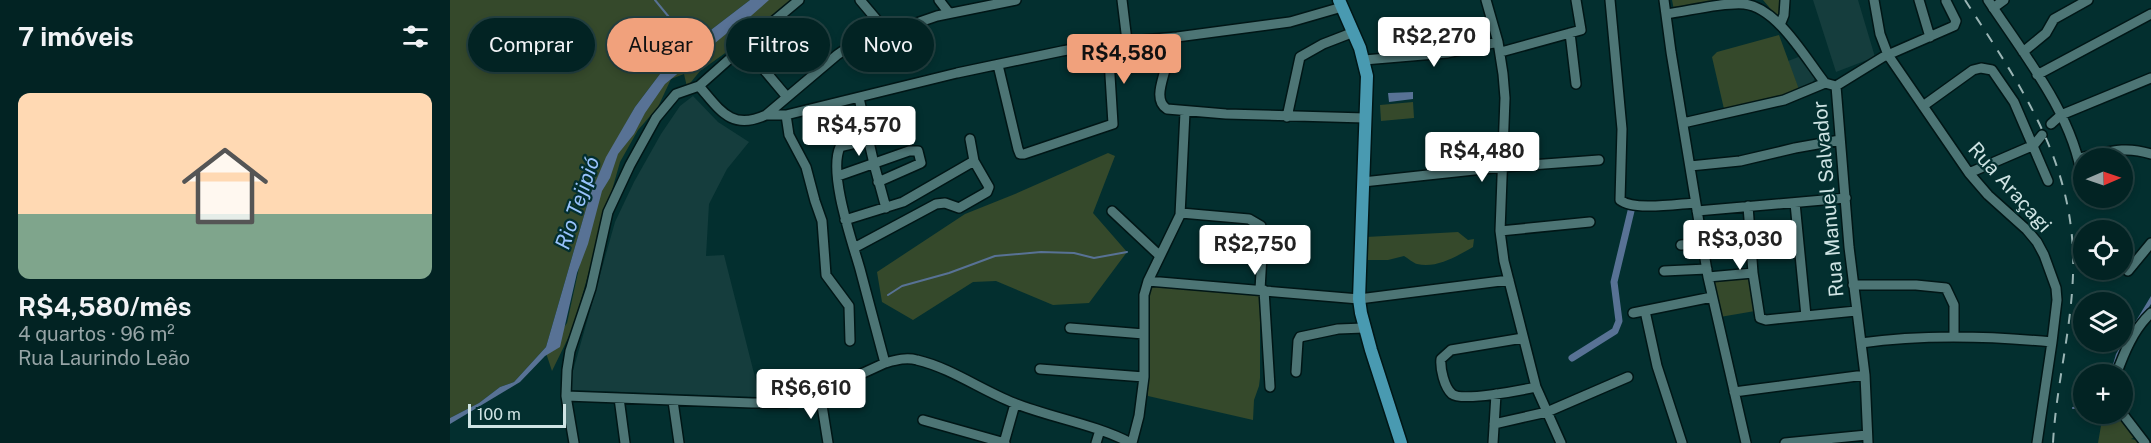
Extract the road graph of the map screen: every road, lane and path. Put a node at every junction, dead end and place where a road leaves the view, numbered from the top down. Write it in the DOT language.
graph roads {
  1 [pos="799,0"];
  2 [pos="860,0"];
  3 [pos="939,0"];
  4 [pos="1016,0"];
  5 [pos="1122,0"];
  6 [pos="1486,0"];
  7 [pos="1576,0"];
  8 [pos="1610,0"];
  9 [pos="1664,0"];
  10 [pos="1785,0"];
  11 [pos="1874,0"];
  12 [pos="1919,0"];
  13 [pos="2004,0"];
  14 [pos="2088,0"];
  15 [pos="1946,1"];
  16 [pos="1341,3"];
  17 [pos="1990,4"];
  18 [pos="949,13"];
  19 [pos="1666,14"];
  20 [pos="2151,14"];
  21 [pos="777,18"];
  22 [pos="875,18"];
  23 [pos="931,18"];
  24 [pos="1780,25"];
  25 [pos="1354,32"];
  26 [pos="1570,33"];
  27 [pos="1930,37"];
  28 [pos="1127,41"];
  29 [pos="1498,42"];
  30 [pos="1107,43"];
  31 [pos="842,52"];
  32 [pos="1501,52"];
  33 [pos="2023,52"];
  34 [pos="1888,55"];
  35 [pos="1364,60"];
  36 [pos="726,62"];
  37 [pos="998,64"];
  38 [pos="1165,70"];
  39 [pos="766,72"];
  40 [pos="2037,75"];
  41 [pos="2151,78"];
  42 [pos="1825,83"];
  43 [pos="1576,84"];
  44 [pos="699,86"];
  45 [pos="1836,86"];
  46 [pos="787,97"];
  47 [pos="859,98"];
  48 [pos="1923,106"];
  49 [pos="1185,111"];
  50 [pos="766,115"];
  51 [pos="786,115"];
  52 [pos="2061,115"];
  53 [pos="1287,117"];
  54 [pos="1365,118"];
  55 [pos="1683,123"];
  56 [pos="2051,124"];
  57 [pos="2042,135"];
  58 [pos="970,139"];
  59 [pos="869,140"];
  60 [pos="1840,140"];
  61 [pos="2034,145"];
  62 [pos="2075,148"];
  63 [pos="2133,150"];
  64 [pos="2151,154"];
  65 [pos="1599,160"];
  66 [pos="974,161"];
  67 [pos="874,164"];
  68 [pos="1690,166"];
  69 [pos="1502,167"];
  70 [pos="1969,173"];
  71 [pos="838,176"];
  72 [pos="2048,181"];
  73 [pos="879,182"];
  74 [pos="1363,182"];
  75 [pos="1846,198"];
  76 [pos="1795,203"];
  77 [pos="1748,206"];
  78 [pos="1696,207"];
  79 [pos="886,208"];
  80 [pos="1112,211"];
  81 [pos="1181,213"];
  82 [pos="845,220"];
  83 [pos="1590,222"];
  84 [pos="1500,231"];
  85 [pos="1702,243"];
  86 [pos="2151,243"];
  87 [pos="1681,244"];
  88 [pos="854,248"];
  89 [pos="1160,256"];
  90 [pos="2133,265"];
  91 [pos="1664,271"];
  92 [pos="1707,273"];
  93 [pos="1754,273"];
  94 [pos="1509,280"];
  95 [pos="1148,281"];
  96 [pos="1853,285"];
  97 [pos="1262,290"];
  98 [pos="1712,297"];
  99 [pos="1359,299"];
  100 [pos="1645,311"];
  101 [pos="1856,311"];
  102 [pos="2151,313"];
  103 [pos="1633,314"];
  104 [pos="1806,316"];
  105 [pos="1070,328"];
  106 [pos="1364,328"];
  107 [pos="1144,334"];
  108 [pos="1954,337"];
  109 [pos="1523,338"];
  110 [pos="850,341"];
  111 [pos="2052,342"];
  112 [pos="1861,343"];
  113 [pos="885,363"];
  114 [pos="2120,364"];
  115 [pos="1040,369"];
  116 [pos="1296,372"];
  117 [pos="1864,375"];
  118 [pos="1143,377"];
  119 [pos="1628,377"];
  120 [pos="1270,387"];
  121 [pos="1536,387"];
  122 [pos="1734,392"];
  123 [pos="820,393"];
  124 [pos="1496,394"];
  125 [pos="566,396"];
  126 [pos="619,398"];
  127 [pos="674,401"];
  128 [pos="1016,404"];
  129 [pos="1547,412"];
  130 [pos="923,420"];
  131 [pos="1494,424"];
  132 [pos="2130,424"];
  133 [pos="1100,430"];
  134 [pos="1868,439"];
  135 [pos="574,443"];
  136 [pos="626,443"];
  137 [pos="679,443"];
  138 [pos="828,443"];
  139 [pos="1004,443"];
  140 [pos="1096,443"];
  141 [pos="1132,443"];
  142 [pos="1401,443"];
  143 [pos="1493,443"];
  144 [pos="1562,443"];
  145 [pos="1682,443"];
  146 [pos="1746,443"];
  147 [pos="1785,443"];
  148 [pos="2037,443"];
  149 [pos="2145,443"];
  1 -- 21 [label="street"];
  2 -- 22 [label="street"];
  3 -- 18 [label="street"];
  4 -- 18 [label="street"];
  5 -- 28 [label="street"];
  6 -- 29 [label="street"];
  7 -- 26 [label="street"];
  8 -- 78 [label="street"];
  9 -- 19 [label="street"];
  10 -- 24 [label="street"];
  11 -- 34 [label="street, Rua Araçagi"];
  12 -- 27 [label="street"];
  13 -- 17 [label="street"];
  14 -- 33 [label="street"];
  15 -- 27 [label="street"];
  16 -- 25 [label="main road"];
  16 -- 28 [label="street"];
  17 -- 33 [label="street"];
  18 -- 23 [label="street"];
  19 -- 24 [label="street, Rua Manuel Salvador"];
  19 -- 55 [label="street"];
  20 -- 40 [label="street"];
  24 -- 42 [label="street, Rua Manuel Salvador"];
  25 -- 35 [label="main road"];
  25 -- 53 [label="street"];
  26 -- 32 [label="street"];
  26 -- 43 [label="street"];
  27 -- 34 [label="street"];
  28 -- 30 [label="street"];
  29 -- 32 [label="street"];
  29 -- 35 [label="street"];
  30 -- 37 [label="street"];
  30 -- 37 [label="street"];
  31 -- 46 [label="street"];
  32 -- 69 [label="street"];
  33 -- 40 [label="street"];
  34 -- 45 [label="street"];
  34 -- 48 [label="street, Rua Araçagi"];
  35 -- 54 [label="main road"];
  36 -- 44 [label="street"];
  37 -- 47 [label="street"];
  38 -- 49 [label="street"];
  39 -- 46 [label="street"];
  40 -- 52 [label="street"];
  41 -- 52 [label="street"];
  42 -- 45 [label="street, Rua Manuel Salvador"];
  42 -- 55 [label="street"];
  44 -- 50 [label="street"];
  44 -- 125 [label="street"];
  45 -- 60 [label="street, Rua Manuel Salvador"];
  46 -- 50 [label="street"];
  47 -- 51 [label="street"];
  47 -- 59 [label="street"];
  48 -- 61 [label="street"];
  48 -- 70 [label="street, Rua Araçagi"];
  49 -- 53 [label="street"];
  49 -- 81 [label="street"];
  50 -- 51 [label="street"];
  51 -- 110 [label="street"];
  52 -- 56 [label="street"];
  52 -- 62 [label="street"];
  53 -- 54 [label="street"];
  54 -- 74 [label="main road"];
  55 -- 68 [label="street"];
  57 -- 61 [label="street"];
  58 -- 66 [label="street"];
  59 -- 67 [label="street"];
  59 -- 71 [label="street"];
  60 -- 68 [label="street"];
  60 -- 75 [label="street, Rua Manuel Salvador"];
  61 -- 70 [label="street"];
  61 -- 72 [label="street"];
  63 -- 64 [label="street"];
  65 -- 69 [label="street"];
  66 -- 79 [label="street"];
  66 -- 88 [label="street"];
  67 -- 71 [label="street"];
  67 -- 73 [label="street"];
  67 -- 73 [label="street"];
  68 -- 78 [label="street"];
  69 -- 74 [label="street"];
  69 -- 84 [label="street"];
  70 -- 111 [label="street, Rua Araçagi"];
  71 -- 82 [label="street"];
  73 -- 79 [label="street"];
  74 -- 99 [label="main road"];
  75 -- 76 [label="street"];
  75 -- 96 [label="street, Rua Manuel Salvador"];
  76 -- 77 [label="street"];
  76 -- 104 [label="street"];
  77 -- 78 [label="street"];
  77 -- 93 [label="street"];
  78 -- 85 [label="street"];
  79 -- 82 [label="street"];
  80 -- 89 [label="street"];
  81 -- 89 [label="street"];
  81 -- 97 [label="street"];
  82 -- 88 [label="street"];
  83 -- 84 [label="street"];
  84 -- 94 [label="street"];
  85 -- 87 [label="street"];
  85 -- 92 [label="street"];
  86 -- 90 [label="street"];
  88 -- 113 [label="street"];
  89 -- 95 [label="street"];
  91 -- 92 [label="street"];
  92 -- 93 [label="street"];
  92 -- 98 [label="street"];
  93 -- 104 [label="street"];
  94 -- 99 [label="street"];
  94 -- 109 [label="street"];
  95 -- 97 [label="street"];
  95 -- 107 [label="street"];
  96 -- 101 [label="street, Rua Manuel Salvador"];
  96 -- 108 [label="street"];
  97 -- 99 [label="street"];
  97 -- 120 [label="street"];
  98 -- 100 [label="street"];
  98 -- 122 [label="street"];
  99 -- 106 [label="main road"];
  100 -- 103 [label="street"];
  100 -- 145 [label="street"];
  101 -- 104 [label="street"];
  101 -- 112 [label="street, Rua Manuel Salvador"];
  102 -- 114 [label="street"];
  105 -- 107 [label="street"];
  106 -- 116 [label="street"];
  106 -- 142 [label="main road"];
  107 -- 118 [label="street"];
  108 -- 111 [label="street"];
  108 -- 112 [label="street"];
  109 -- 121 [label="street"];
  109 -- 124 [label="street"];
  111 -- 148 [label="street"];
  112 -- 117 [label="street, Rua Manuel Salvador"];
  113 -- 123 [label="street"];
  113 -- 128 [label="street"];
  115 -- 118 [label="street"];
  117 -- 122 [label="street"];
  117 -- 134 [label="street, Rua Manuel Salvador"];
  118 -- 141 [label="street"];
  119 -- 129 [label="street"];
  121 -- 124 [label="street"];
  121 -- 129 [label="street"];
  122 -- 146 [label="street"];
  123 -- 127 [label="street"];
  123 -- 138 [label="street"];
  124 -- 131 [label="street"];
  125 -- 126 [label="street"];
  125 -- 135 [label="street"];
  126 -- 127 [label="street"];
  126 -- 136 [label="street"];
  127 -- 137 [label="street"];
  128 -- 133 [label="street"];
  128 -- 139 [label="street"];
  129 -- 131 [label="street"];
  129 -- 144 [label="street"];
  130 -- 139 [label="street"];
  131 -- 143 [label="street"];
  132 -- 149 [label="street"];
  133 -- 140 [label="street"];
  133 -- 141 [label="street"];
  134 -- 147 [label="street"];
}
